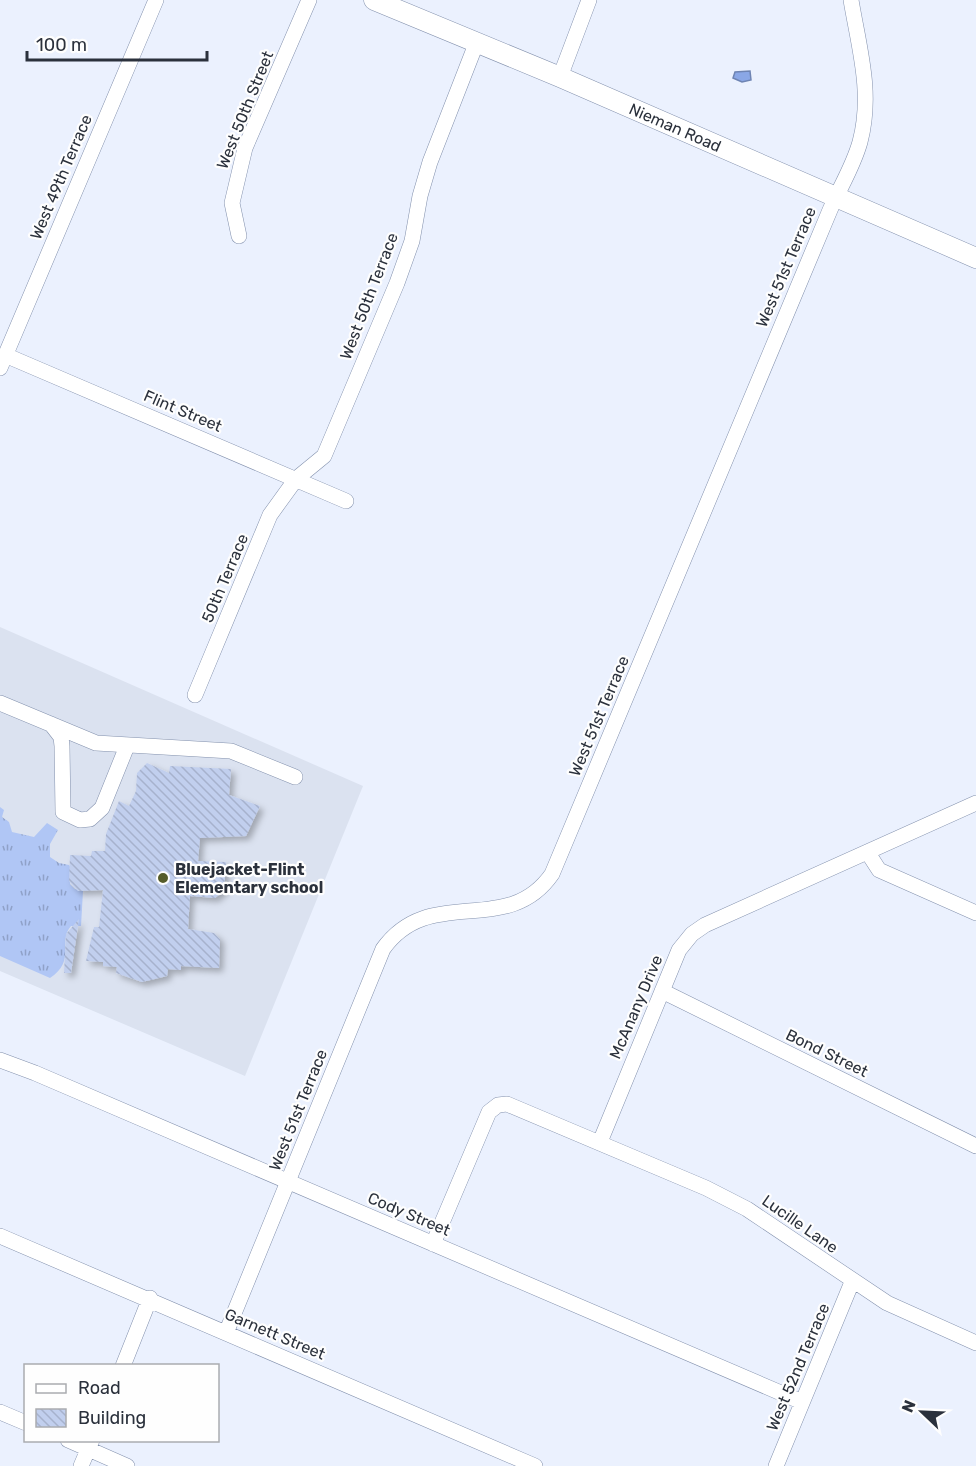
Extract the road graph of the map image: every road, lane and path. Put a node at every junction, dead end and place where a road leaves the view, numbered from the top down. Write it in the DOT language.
graph roads {
  1 [pos="156,0"];
  2 [pos="309,0"];
  3 [pos="374,0"];
  4 [pos="589,0"];
  5 [pos="852,0"];
  6 [pos="476,44"];
  7 [pos="560,77"];
  8 [pos="835,197"];
  9 [pos="239,236"];
  10 [pos="976,258"];
  11 [pos="3,362"];
  12 [pos="296,479"];
  13 [pos="346,501"];
  14 [pos="195,695"];
  15 [pos="0,703"];
  16 [pos="51,724"];
  17 [pos="127,746"];
  18 [pos="295,777"];
  19 [pos="976,803"];
  20 [pos="868,853"];
  21 [pos="976,913"];
  22 [pos="662,991"];
  23 [pos="0,1060"];
  24 [pos="600,1142"];
  25 [pos="976,1146"];
  26 [pos="288,1182"];
  27 [pos="0,1236"];
  28 [pos="433,1244"];
  29 [pos="852,1282"];
  30 [pos="150,1298"];
  31 [pos="226,1333"];
  32 [pos="976,1343"];
  33 [pos="123,1364"];
  34 [pos="802,1402"];
  35 [pos="0,1412"];
  36 [pos="24,1422"];
  37 [pos="90,1445"];
  38 [pos="81,1466"];
  39 [pos="127,1466"];
  40 [pos="535,1466"];
  41 [pos="776,1466"];
  1 -- 11 [label="street, West 49th Terrace"];
  2 -- 9 [label="street, West 50th Street"];
  3 -- 6 [label="main road, Nieman Road"];
  4 -- 7 [label="street"];
  5 -- 8 [label="street, West 51st Terrace"];
  6 -- 7 [label="main road, Nieman Road"];
  6 -- 12 [label="street, West 50th Terrace"];
  7 -- 8 [label="main road, Nieman Road"];
  8 -- 10 [label="main road, Nieman Road"];
  8 -- 26 [label="street, West 51st Terrace"];
  11 -- 12 [label="street, Flint Street"];
  12 -- 13 [label="street, Flint Street"];
  12 -- 14 [label="street, 50th Terrace"];
  15 -- 16 [label="street"];
  16 -- 17 [label="street"];
  16 -- 17 [label="street"];
  17 -- 18 [label="street"];
  19 -- 20 [label="street, McAnany Drive"];
  20 -- 21 [label="street"];
  20 -- 22 [label="street, McAnany Drive"];
  22 -- 24 [label="street, McAnany Drive"];
  22 -- 25 [label="street, Bond Street"];
  23 -- 26 [label="street, Cody Street"];
  24 -- 28 [label="street"];
  24 -- 29 [label="street, Lucille Lane"];
  26 -- 28 [label="street, Cody Street"];
  26 -- 31 [label="street, West 51st Terrace"];
  27 -- 30 [label="street, Garnett Street"];
  28 -- 34 [label="street, Cody Street"];
  29 -- 32 [label="street, Lucille Lane"];
  29 -- 34 [label="street, West 52nd Terrace"];
  30 -- 31 [label="street, Garnett Street"];
  30 -- 33 [label="street"];
  31 -- 40 [label="street, Garnett Street"];
  34 -- 41 [label="street, West 52nd Terrace"];
  35 -- 36 [label="street"];
  37 -- 38 [label="street"];
  37 -- 39 [label="street"];
}
